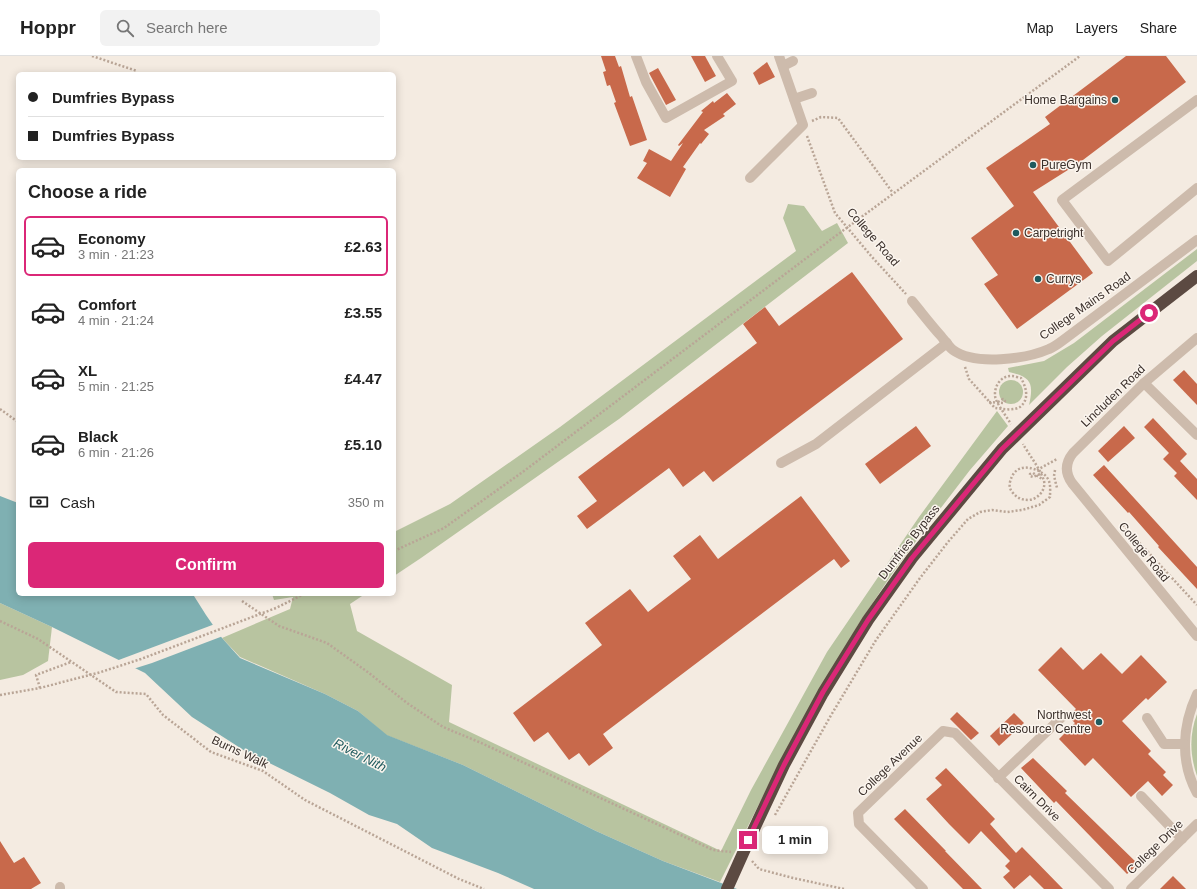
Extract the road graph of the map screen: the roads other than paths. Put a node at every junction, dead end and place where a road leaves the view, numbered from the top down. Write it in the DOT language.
graph roads {
  1 [pos="636,56"];
  2 [pos="717,56"];
  3 [pos="780,61"];
  4 [pos="793,61"];
  5 [pos="812,93"];
  6 [pos="794,99"];
  7 [pos="1197,100"];
  8 [pos="750,178"];
  9 [pos="1197,188"];
  10 [pos="1197,240"];
  11 [pos="1197,276"];
  12 [pos="912,301"];
  13 [pos="1197,338"];
  14 [pos="950,347"];
  15 [pos="1144,383"];
  16 [pos="1197,435"];
  17 [pos="781,463"];
  18 [pos="1072,483"];
  19 [pos="1197,636"];
  20 [pos="1197,694"];
  21 [pos="1062,717"];
  22 [pos="1147,718"];
  23 [pos="944,731"];
  24 [pos="1184,744"];
  25 [pos="998,778"];
  26 [pos="1197,793"];
  27 [pos="1141,796"];
  28 [pos="1197,824"];
  29 [pos="1182,839"];
  30 [pos="727,889"];
  31 [pos="923,889"];
  32 [pos="1109,889"];
  33 [pos="1131,889"];
  1 -- 2 [label="street"];
  3 -- 4 [label="street"];
  3 -- 6 [label="street"];
  5 -- 6 [label="street"];
  6 -- 8 [label="street"];
  7 -- 9 [label="street"];
  10 -- 14 [label="street, College Mains Road"];
  11 -- 30 [label="highway, Dumfries Bypass"];
  12 -- 14 [label="street"];
  13 -- 15 [label="street, Lincluden Road"];
  14 -- 17 [label="street"];
  15 -- 16 [label="street"];
  15 -- 18 [label="street, Lincluden Road"];
  18 -- 19 [label="street, College Road"];
  20 -- 24 [label="street"];
  21 -- 25 [label="street"];
  22 -- 24 [label="street"];
  23 -- 25 [label="street, Cairn Drive"];
  23 -- 31 [label="street, College Avenue"];
  24 -- 26 [label="street"];
  25 -- 32 [label="street, Cairn Drive"];
  27 -- 29 [label="street"];
  28 -- 29 [label="street, College Drive"];
  29 -- 33 [label="street, College Drive"];
}
